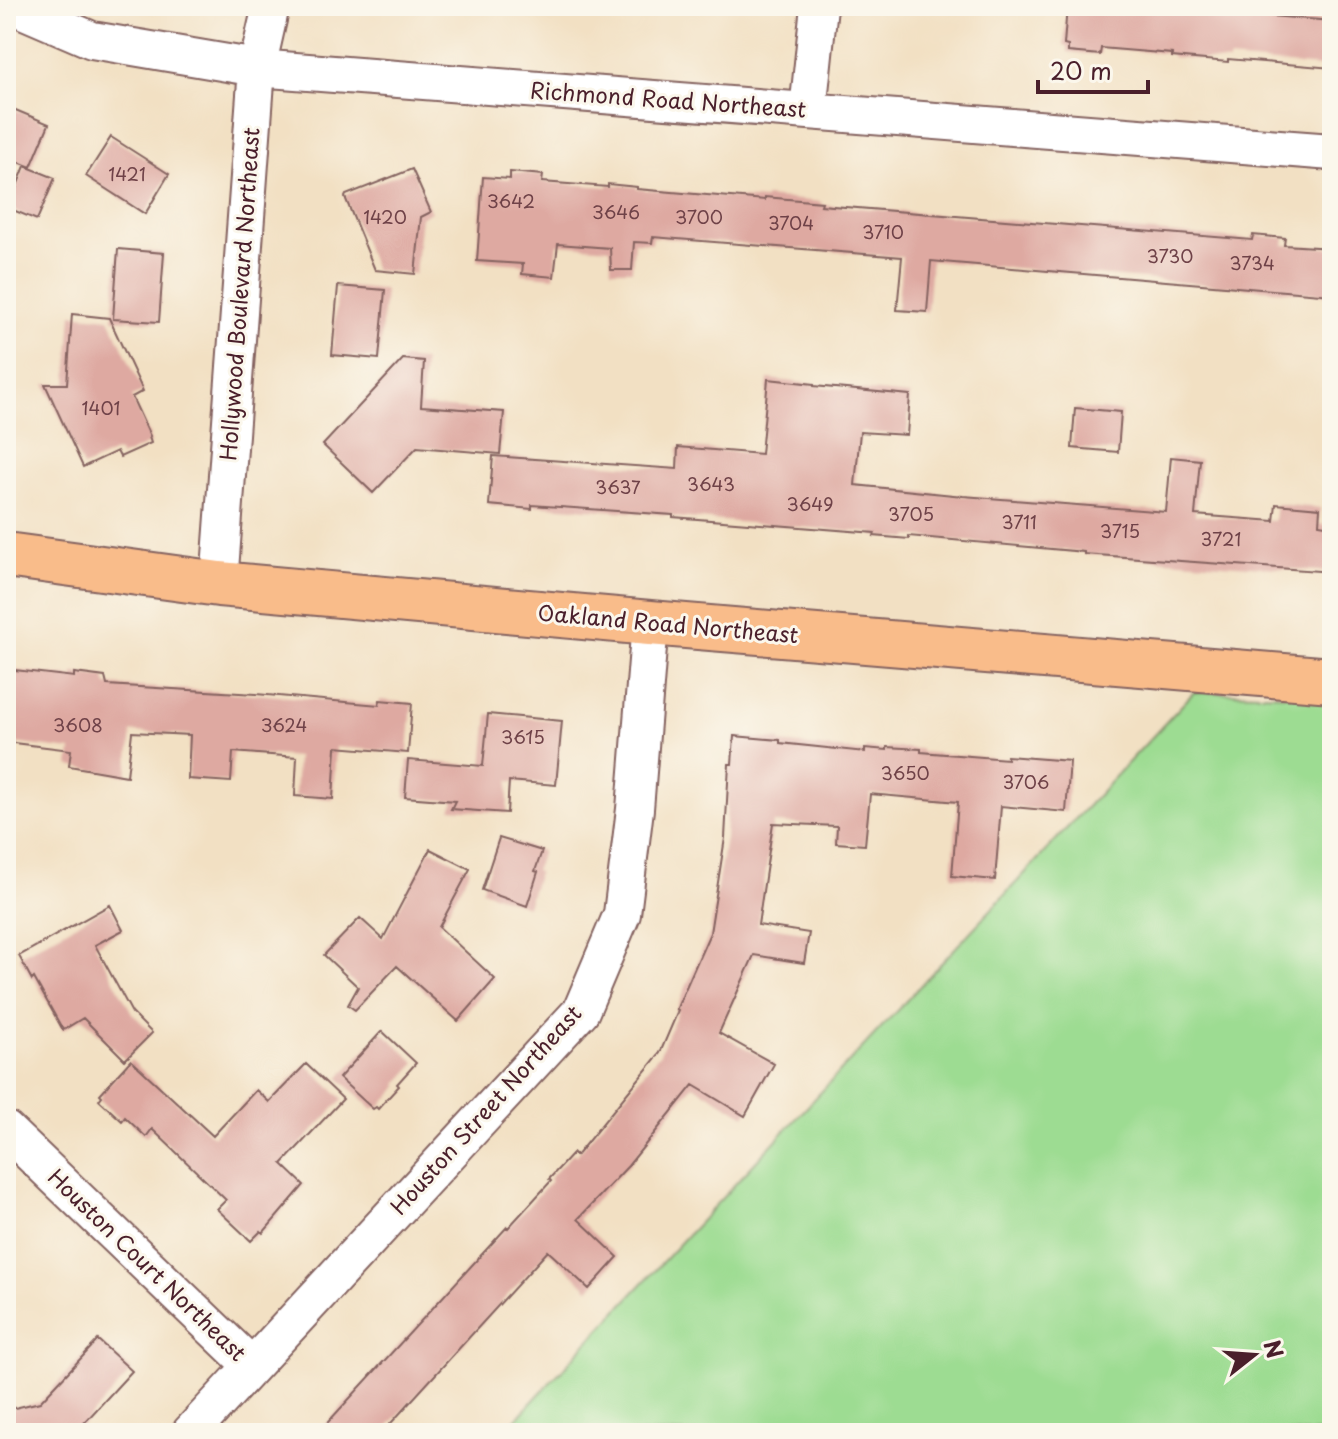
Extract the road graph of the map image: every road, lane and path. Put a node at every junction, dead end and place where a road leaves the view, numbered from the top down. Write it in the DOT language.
graph roads {
  1 [pos="13,6"];
  2 [pos="271,6"];
  3 [pos="819,6"];
  4 [pos="257,68"];
  5 [pos="808,111"];
  6 [pos="1332,152"];
  7 [pos="6,555"];
  8 [pos="219,584"];
  9 [pos="650,623"];
  10 [pos="1332,680"];
  11 [pos="6,1130"];
  12 [pos="252,1366"];
  13 [pos="190,1433"];
  1 -- 4 [label="street, Richmond Road Northeast"];
  2 -- 4 [label="street, Hollywood Boulevard Northeast"];
  3 -- 5 [label="street"];
  4 -- 5 [label="street, Richmond Road Northeast"];
  4 -- 8 [label="street, Hollywood Boulevard Northeast"];
  5 -- 6 [label="street, Richmond Road Northeast"];
  7 -- 8 [label="main road, Oakland Road Northeast"];
  8 -- 9 [label="main road, Oakland Road Northeast"];
  9 -- 10 [label="main road, Oakland Road Northeast"];
  9 -- 12 [label="street, Houston Street Northeast"];
  11 -- 12 [label="street, Houston Court Northeast"];
  12 -- 13 [label="street, Houston Street Northeast"];
}
